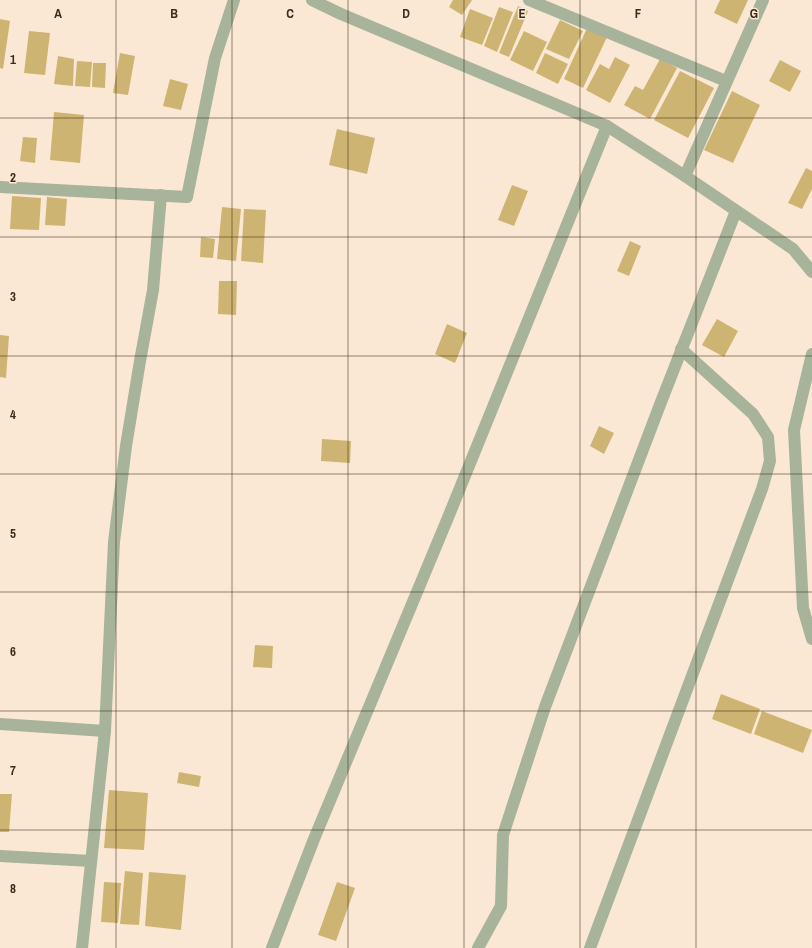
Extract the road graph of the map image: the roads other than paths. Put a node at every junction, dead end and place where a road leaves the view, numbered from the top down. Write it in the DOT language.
graph roads {
  1 [pos="233,0"];
  2 [pos="312,0"];
  3 [pos="529,0"];
  4 [pos="763,0"];
  5 [pos="726,81"];
  6 [pos="607,126"];
  7 [pos="685,176"];
  8 [pos="0,187"];
  9 [pos="161,195"];
  10 [pos="736,210"];
  11 [pos="812,272"];
  12 [pos="681,349"];
  13 [pos="812,354"];
  14 [pos="812,639"];
  15 [pos="0,724"];
  16 [pos="105,731"];
  17 [pos="0,856"];
  18 [pos="91,861"];
  19 [pos="82,948"];
  20 [pos="272,948"];
  21 [pos="478,948"];
  22 [pos="590,948"];
  1 -- 9 [label="street"];
  2 -- 6 [label="street"];
  3 -- 5 [label="street"];
  4 -- 5 [label="street"];
  5 -- 7 [label="street"];
  6 -- 7 [label="street"];
  6 -- 20 [label="street"];
  7 -- 10 [label="street"];
  8 -- 9 [label="street"];
  9 -- 16 [label="street"];
  10 -- 11 [label="street"];
  10 -- 12 [label="street"];
  12 -- 21 [label="street"];
  12 -- 22 [label="street"];
  13 -- 14 [label="street"];
  15 -- 16 [label="street"];
  16 -- 18 [label="street"];
  17 -- 18 [label="street"];
  18 -- 19 [label="street"];
}
